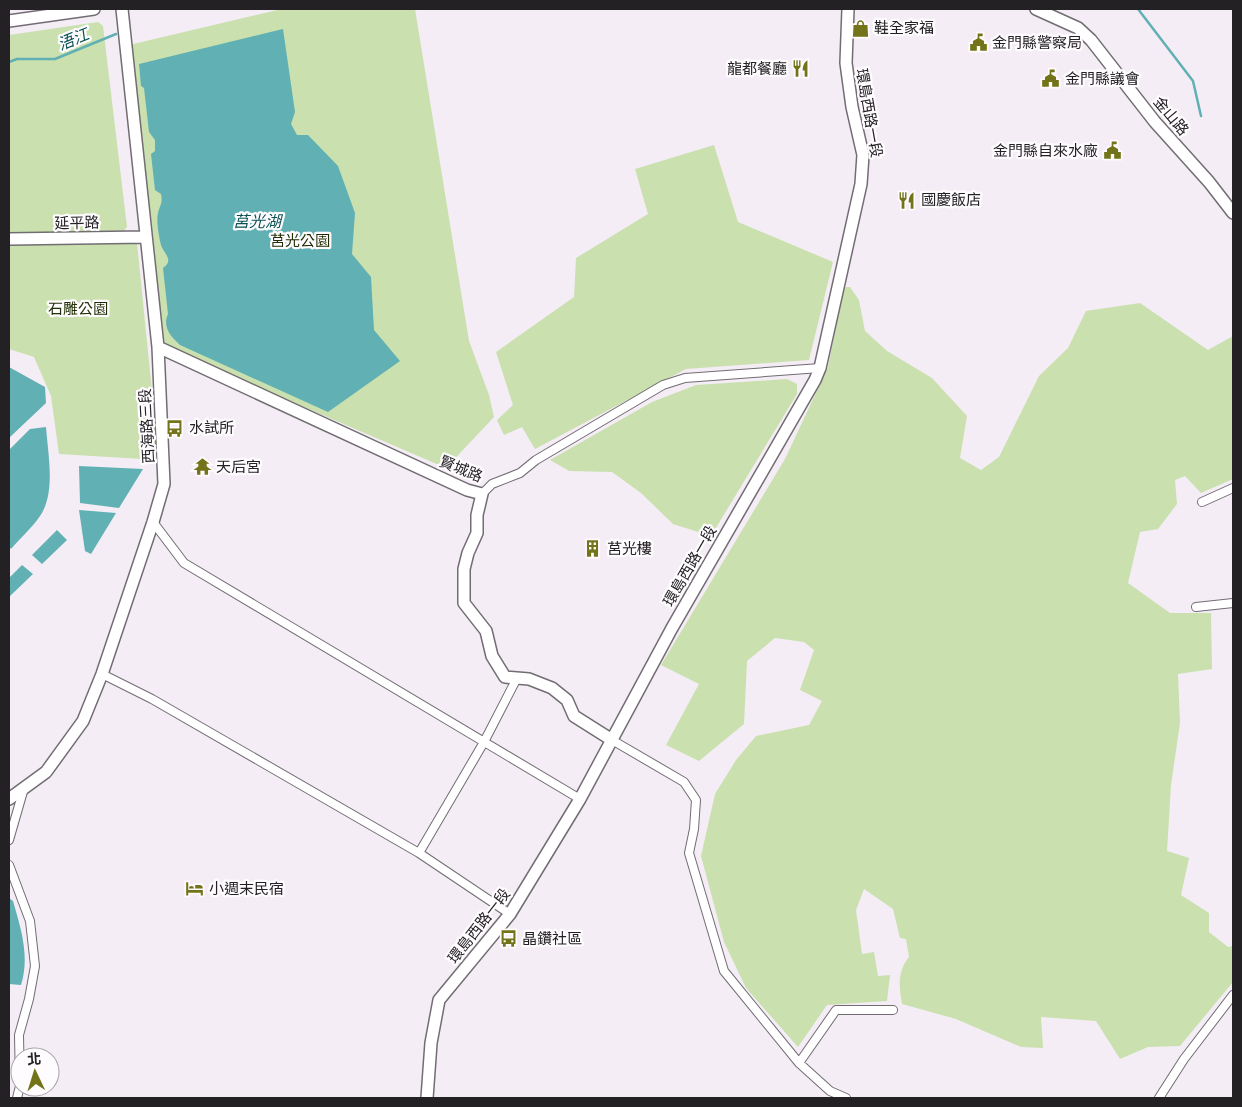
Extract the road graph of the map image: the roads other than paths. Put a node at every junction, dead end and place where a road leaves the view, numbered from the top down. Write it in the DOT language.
graph roads {
  1 [pos="94,9"];
  2 [pos="122,9"];
  3 [pos="848,9"];
  4 [pos="1036,9"];
  5 [pos="9,21"];
  6 [pos="1233,213"];
  7 [pos="145,237"];
  8 [pos="9,239"];
  9 [pos="158,348"];
  10 [pos="820,368"];
  11 [pos="1233,488"];
  12 [pos="482,494"];
  13 [pos="1202,502"];
  14 [pos="153,522"];
  15 [pos="1233,603"];
  16 [pos="1196,607"];
  17 [pos="102,674"];
  18 [pos="517,678"];
  19 [pos="612,740"];
  20 [pos="484,742"];
  21 [pos="24,788"];
  22 [pos="9,799"];
  23 [pos="580,799"];
  24 [pos="9,840"];
  25 [pos="419,853"];
  26 [pos="9,865"];
  27 [pos="510,914"];
  28 [pos="1233,995"];
  29 [pos="893,1010"];
  30 [pos="799,1063"];
  31 [pos="16,1098"];
  32 [pos="427,1098"];
  33 [pos="846,1098"];
  34 [pos="1159,1098"];
  1 -- 5 [label="main road"];
  2 -- 7 [label="main road, 西海路三段"];
  3 -- 10 [label="main road, 環島西路一段"];
  4 -- 6 [label="main road, 金山路"];
  7 -- 8 [label="main road, 延平路"];
  7 -- 9 [label="main road, 西海路三段"];
  9 -- 12 [label="main road, 賢城路"];
  9 -- 14 [label="main road, 西海路三段"];
  10 -- 12 [label="street"];
  10 -- 19 [label="main road, 環島西路一段"];
  11 -- 13 [label="street"];
  12 -- 18 [label="main road, 賢城路"];
  14 -- 17 [label="main road, 西海路三段"];
  14 -- 20 [label="street"];
  15 -- 16 [label="street"];
  17 -- 21 [label="main road, 西海路三段"];
  17 -- 25 [label="street"];
  18 -- 19 [label="main road, 賢城路"];
  18 -- 20 [label="street"];
  19 -- 23 [label="main road, 環島西路一段"];
  19 -- 30 [label="street"];
  20 -- 23 [label="street"];
  20 -- 25 [label="street"];
  21 -- 22 [label="main road, 西海路三段"];
  21 -- 24 [label="street"];
  23 -- 27 [label="main road, 環島西路一段"];
  25 -- 27 [label="street"];
  26 -- 31 [label="street"];
  27 -- 32 [label="main road, 環島西路一段"];
  28 -- 34 [label="street"];
  29 -- 30 [label="street"];
  30 -- 33 [label="street"];
}
